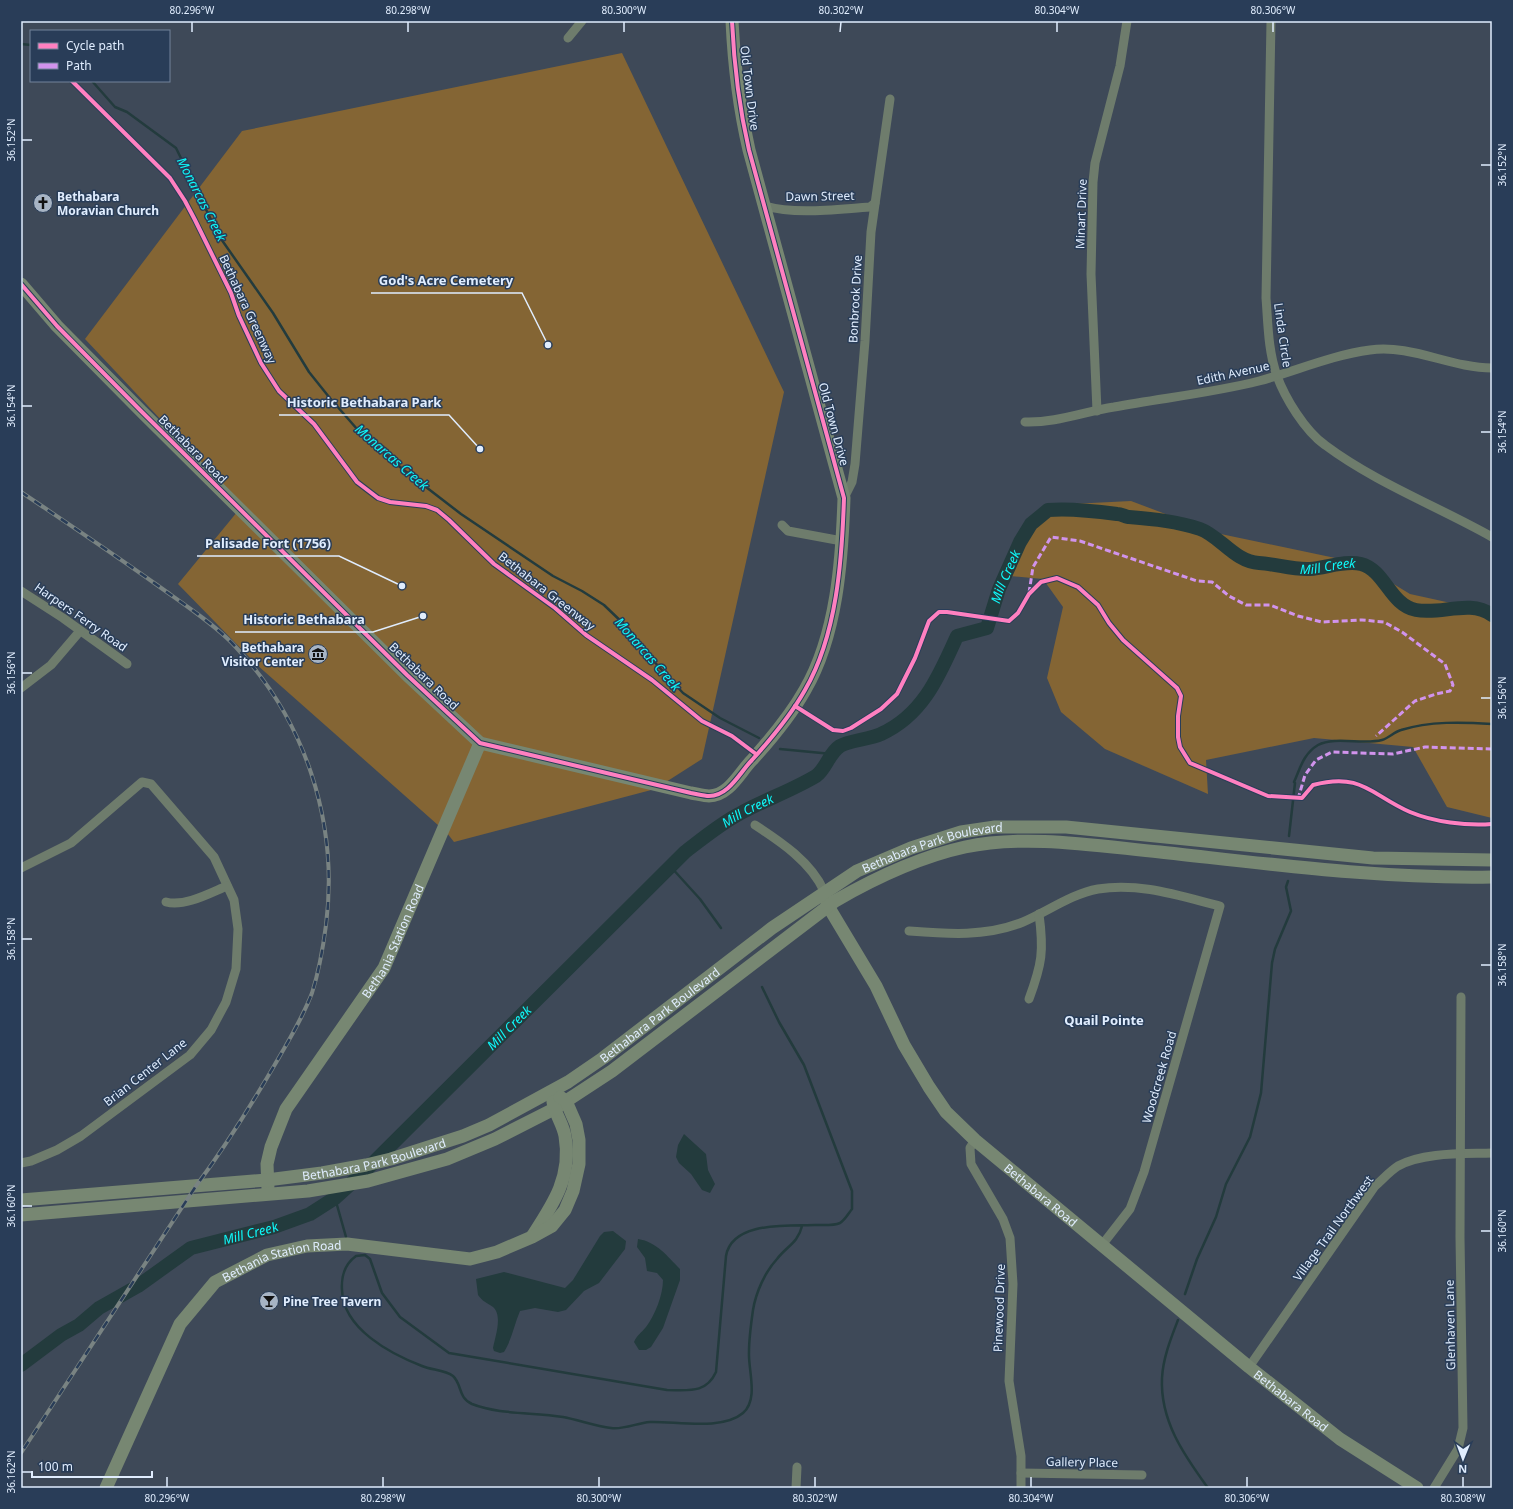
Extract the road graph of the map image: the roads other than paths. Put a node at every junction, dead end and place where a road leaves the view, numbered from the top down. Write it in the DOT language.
graph roads {
  1 [pos="582,21"];
  2 [pos="732,21"];
  3 [pos="1127,21"];
  4 [pos="1271,21"];
  5 [pos="568,38"];
  6 [pos="890,99"];
  7 [pos="875,203"];
  8 [pos="765,206"];
  9 [pos="21,284"];
  10 [pos="1492,368"];
  11 [pos="1277,376"];
  12 [pos="1097,411"];
  13 [pos="1025,422"];
  14 [pos="844,498"];
  15 [pos="782,525"];
  16 [pos="1492,537"];
  17 [pos="842,541"];
  18 [pos="21,591"];
  19 [pos="80,631"];
  20 [pos="127,664"];
  21 [pos="21,688"];
  22 [pos="480,743"];
  23 [pos="709,796"];
  24 [pos="755,825"];
  25 [pos="1492,860"];
  26 [pos="21,868"];
  27 [pos="1492,877"];
  28 [pos="227,886"];
  29 [pos="824,892"];
  30 [pos="166,902"];
  31 [pos="828,906"];
  32 [pos="1039,914"];
  33 [pos="909,931"];
  34 [pos="1462,997"];
  35 [pos="1029,999"];
  36 [pos="552,1092"];
  37 [pos="566,1101"];
  38 [pos="554,1109"];
  39 [pos="975,1140"];
  40 [pos="1492,1153"];
  41 [pos="1461,1154"];
  42 [pos="21,1163"];
  43 [pos="267,1180"];
  44 [pos="268,1194"];
  45 [pos="21,1200"];
  46 [pos="21,1215"];
  47 [pos="532,1237"];
  48 [pos="1102,1245"];
  49 [pos="1249,1367"];
  50 [pos="797,1467"];
  51 [pos="1021,1473"];
  52 [pos="1142,1475"];
  53 [pos="106,1488"];
  54 [pos="796,1488"];
  55 [pos="1021,1488"];
  56 [pos="1417,1488"];
  57 [pos="1434,1488"];
  1 -- 5 [label="street"];
  2 -- 8 [label="street, Old Town Drive"];
  3 -- 12 [label="street, Minart Drive"];
  4 -- 11 [label="street, Linda Circle"];
  6 -- 7 [label="street, Bonbrook Drive"];
  7 -- 8 [label="street, Dawn Street"];
  7 -- 14 [label="street, Bonbrook Drive"];
  8 -- 14 [label="street, Old Town Drive"];
  9 -- 22 [label="street, Bethabara Road"];
  10 -- 11 [label="street, Edith Avenue"];
  11 -- 12 [label="street, Edith Avenue"];
  11 -- 16 [label="street, Linda Circle"];
  12 -- 13 [label="street, Edith Avenue"];
  14 -- 17 [label="street, Old Town Drive"];
  15 -- 17 [label="street"];
  17 -- 23 [label="street, Old Town Drive"];
  18 -- 19 [label="street, Harpers Ferry Road"];
  19 -- 20 [label="street, Harpers Ferry Road"];
  19 -- 21 [label="street"];
  22 -- 23 [label="street, Bethabara Road"];
  22 -- 43 [label="street, Bethania Station Road"];
  24 -- 29 [label="street, Bethabara Road"];
  25 -- 29 [label="street, Bethabara Park Boulevard"];
  26 -- 28 [label="street, Brian Center Lane"];
  27 -- 31 [label="street, Bethabara Park Boulevard"];
  28 -- 30 [label="street"];
  28 -- 42 [label="street, Brian Center Lane"];
  29 -- 31 [label="street, Bethabara Road"];
  29 -- 36 [label="street, Bethabara Park Boulevard"];
  31 -- 37 [label="street, Bethabara Park Boulevard"];
  31 -- 39 [label="street, Bethabara Road"];
  32 -- 33 [label="street"];
  32 -- 35 [label="street"];
  32 -- 48 [label="street, Woodcreek Road"];
  34 -- 41 [label="street, Glenhaven Lane"];
  36 -- 37 [label="street"];
  36 -- 38 [label="street"];
  36 -- 43 [label="street, Bethabara Park Boulevard"];
  37 -- 38 [label="street, Bethabara Park Boulevard"];
  37 -- 47 [label="street, Bethania Station Road"];
  38 -- 44 [label="street, Bethabara Park Boulevard"];
  38 -- 47 [label="street"];
  39 -- 48 [label="street, Bethabara Road"];
  39 -- 51 [label="street, Pinewood Drive"];
  40 -- 41 [label="street, Village Trail Northwest"];
  41 -- 49 [label="street, Village Trail Northwest"];
  41 -- 57 [label="street, Glenhaven Lane"];
  43 -- 44 [label="street, Bethania Station Road"];
  43 -- 45 [label="street, Bethabara Park Boulevard"];
  44 -- 46 [label="street, Bethabara Park Boulevard"];
  47 -- 53 [label="street, Bethania Station Road"];
  48 -- 49 [label="street, Bethabara Road"];
  49 -- 56 [label="street, Bethabara Road"];
  50 -- 54 [label="street"];
  51 -- 52 [label="street, Gallery Place"];
  51 -- 55 [label="street, Pinewood Drive"];
}
